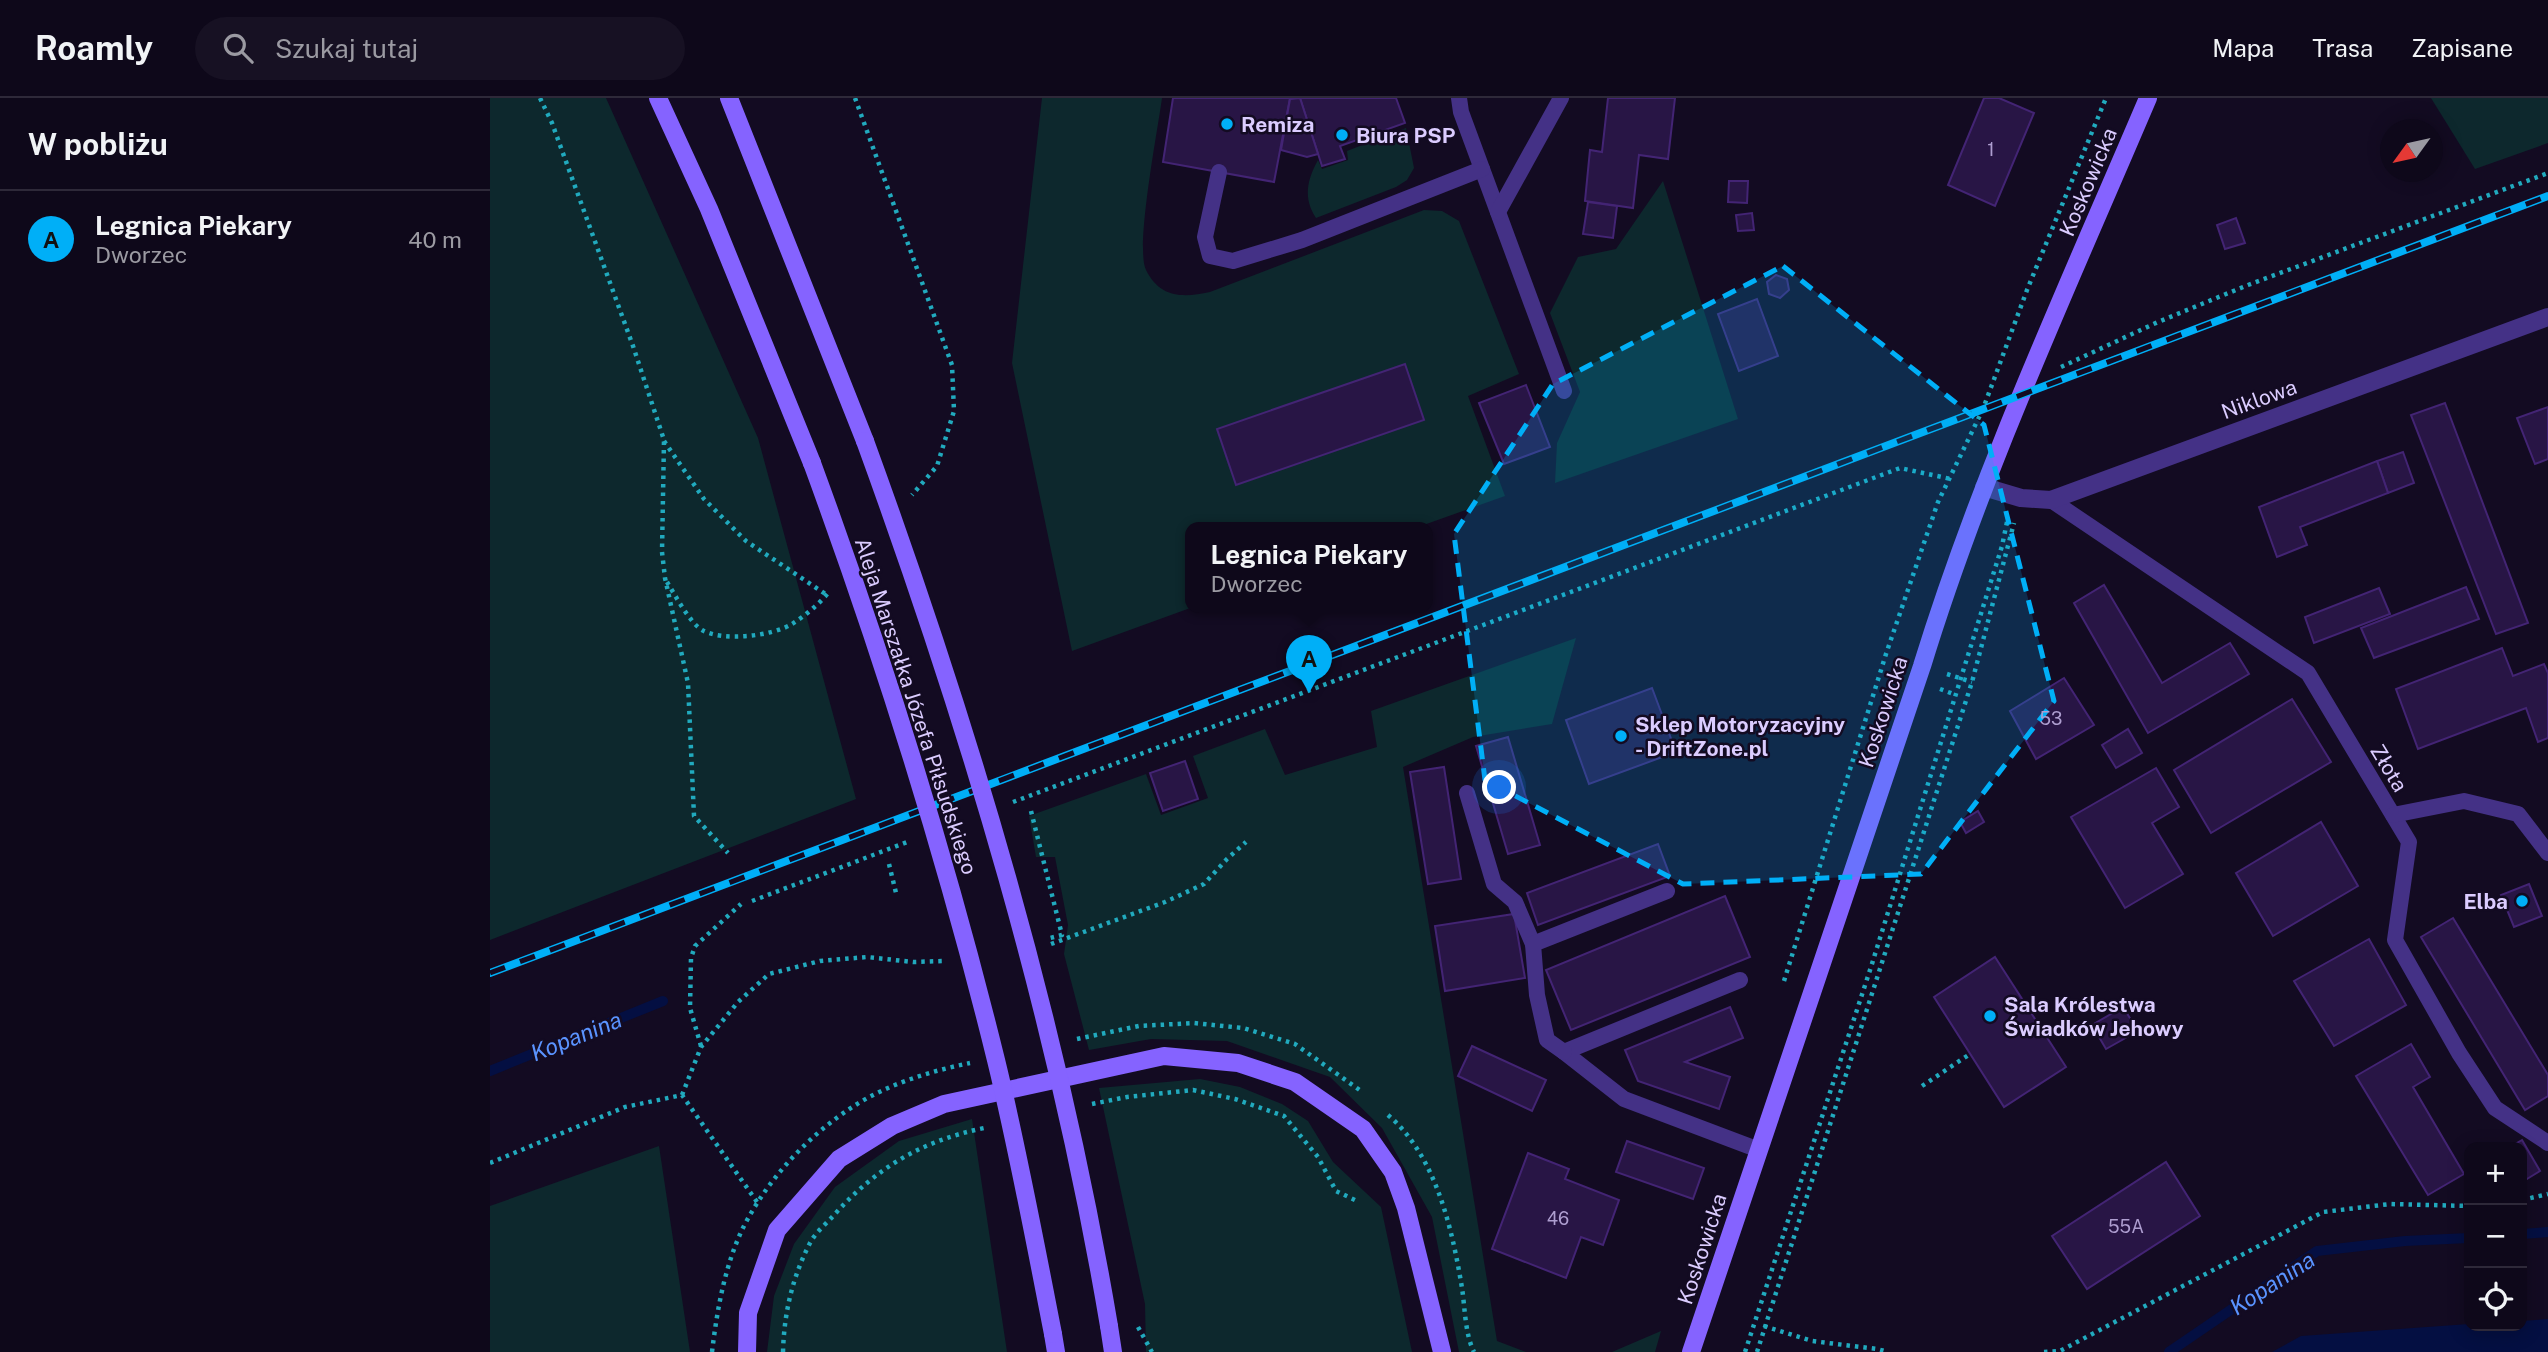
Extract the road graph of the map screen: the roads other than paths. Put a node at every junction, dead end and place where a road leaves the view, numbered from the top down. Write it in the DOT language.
graph roads {
  1 [pos="658,98"];
  2 [pos="729,98"];
  3 [pos="1459,98"];
  4 [pos="1561,98"];
  5 [pos="2148,98"];
  6 [pos="1482,169"];
  7 [pos="1219,172"];
  8 [pos="1498,212"];
  9 [pos="2548,317"];
  10 [pos="1564,391"];
  11 [pos="1984,487"];
  12 [pos="2052,500"];
  13 [pos="1467,793"];
  14 [pos="2393,815"];
  15 [pos="2548,853"];
  16 [pos="1667,891"];
  17 [pos="1533,944"];
  18 [pos="1740,980"];
  19 [pos="1564,1052"];
  20 [pos="2548,1143"];
  21 [pos="1759,1150"];
  22 [pos="1055,1343"];
  23 [pos="747,1352"];
  24 [pos="1113,1352"];
  25 [pos="1442,1352"];
  26 [pos="1691,1352"];
  1 -- 22 [label="street, Aleja Marszałka Józefa Piłsudskiego, bridge"];
  2 -- 24 [label="street, Aleja Marszałka Józefa Piłsudskiego, bridge"];
  3 -- 6 [label="lane"];
  4 -- 8 [label="lane"];
  5 -- 11 [label="street, Koskowicka"];
  6 -- 7 [label="lane"];
  6 -- 8 [label="lane"];
  8 -- 10 [label="lane"];
  9 -- 12 [label="street, Niklowa"];
  11 -- 12 [label="street, Niklowa"];
  11 -- 21 [label="street, Koskowicka"];
  12 -- 14 [label="lane, Złota"];
  13 -- 17 [label="lane"];
  14 -- 15 [label="lane"];
  14 -- 20 [label="lane, Złota"];
  16 -- 17 [label="lane"];
  17 -- 19 [label="lane"];
  18 -- 19 [label="lane"];
  19 -- 21 [label="lane"];
  21 -- 26 [label="street, Koskowicka"];
  23 -- 25 [label="street"];
}
